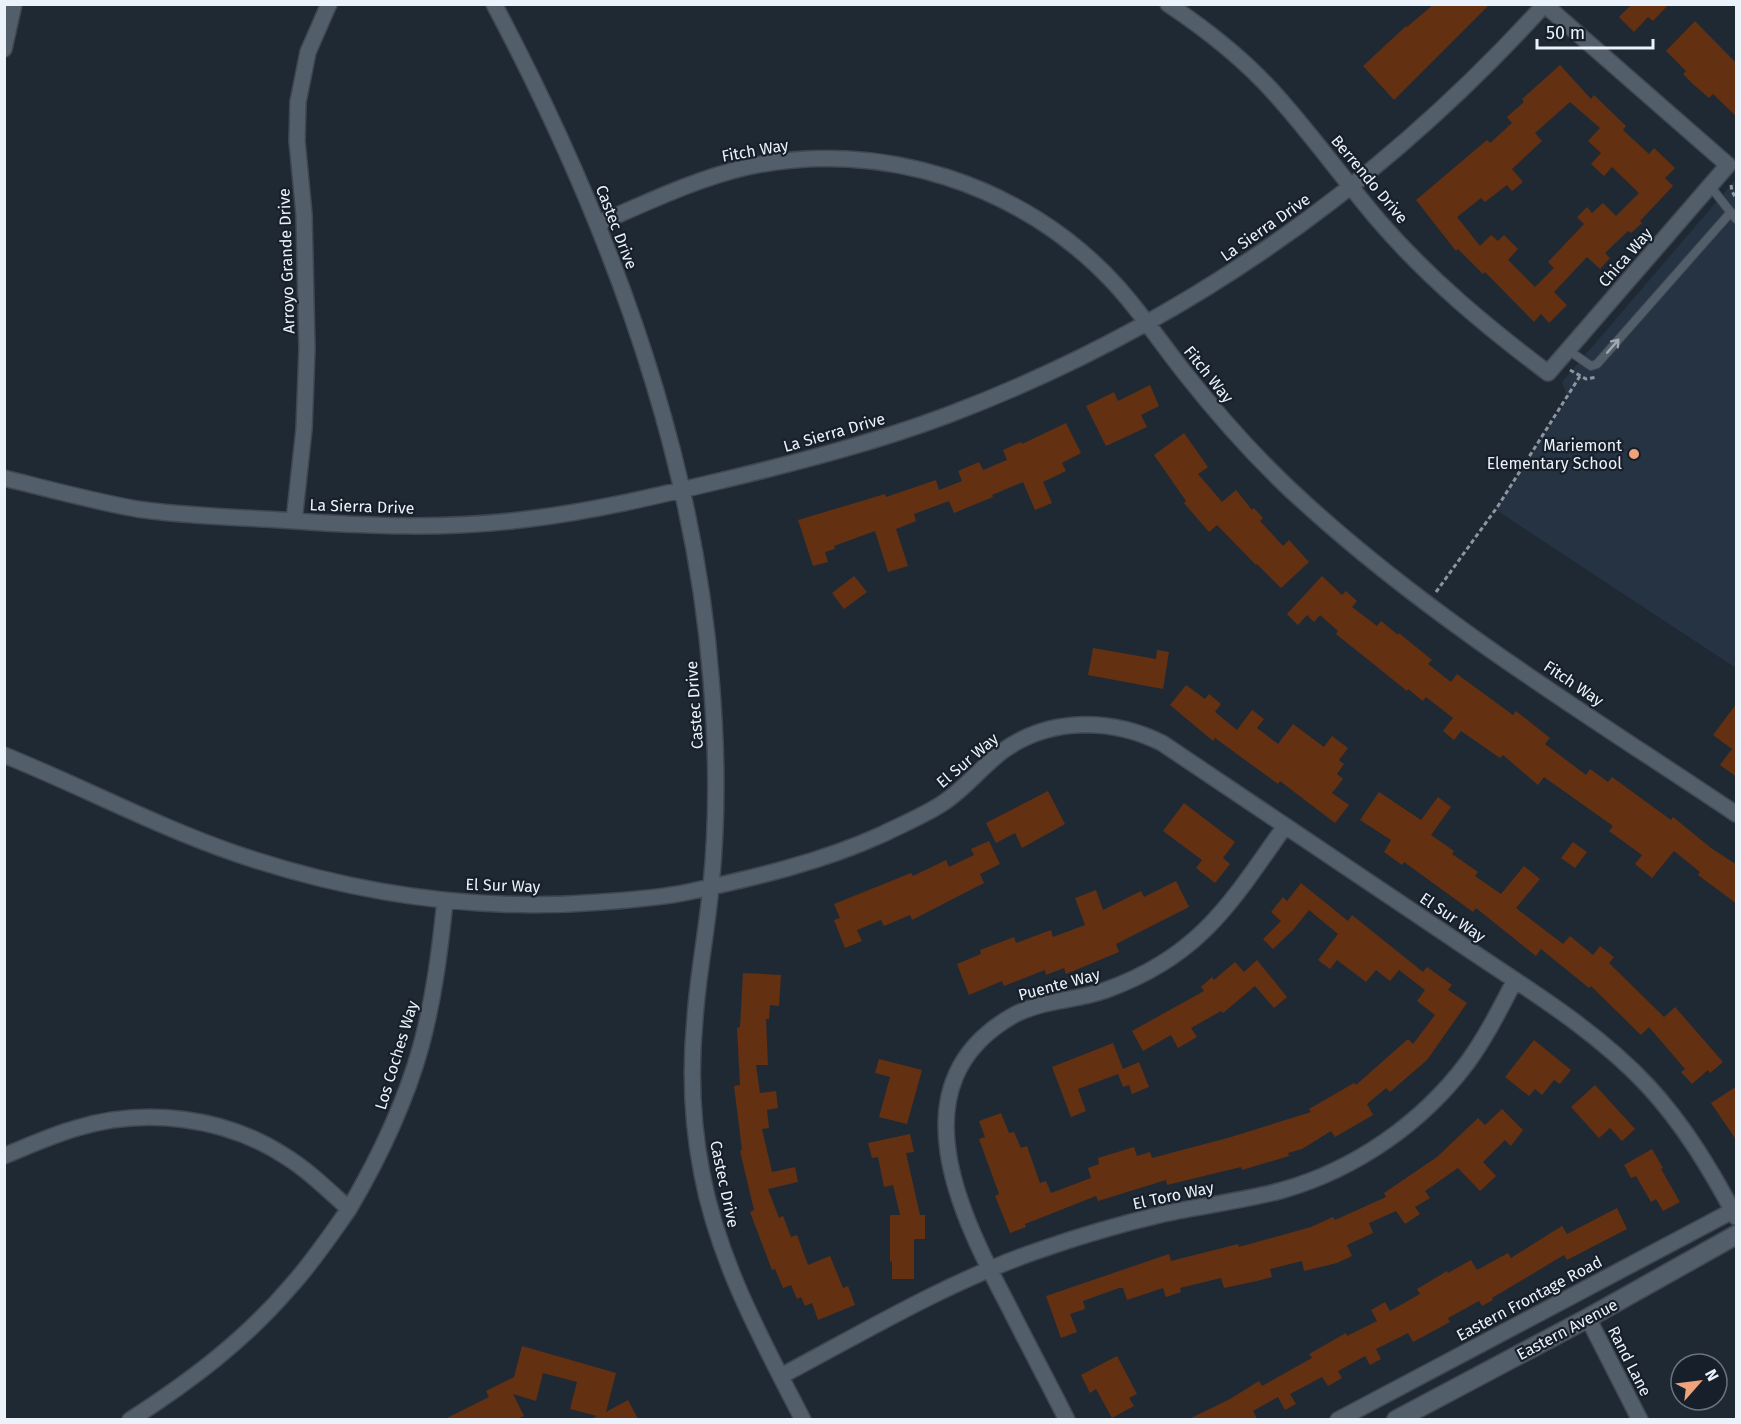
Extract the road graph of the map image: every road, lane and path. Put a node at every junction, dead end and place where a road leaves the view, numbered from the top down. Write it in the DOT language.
graph roads {
  1 [pos="14,4"];
  2 [pos="329,4"];
  3 [pos="494,4"];
  4 [pos="1168,4"];
  5 [pos="1545,5"];
  6 [pos="4,49"];
  7 [pos="1710,186"];
  8 [pos="1352,188"];
  9 [pos="1734,215"];
  10 [pos="597,224"];
  11 [pos="1147,323"];
  12 [pos="1568,350"];
  13 [pos="1548,373"];
  14 [pos="1580,376"];
  15 [pos="4,478"];
  16 [pos="681,490"];
  17 [pos="294,521"];
  18 [pos="1427,605"];
  19 [pos="4,755"];
  20 [pos="1737,814"];
  21 [pos="1285,826"];
  22 [pos="711,885"];
  23 [pos="445,901"];
  24 [pos="1515,981"];
  25 [pos="4,1156"];
  26 [pos="348,1209"];
  27 [pos="1735,1212"];
  28 [pos="1737,1235"];
  29 [pos="989,1269"];
  30 [pos="1588,1318"];
  31 [pos="781,1376"];
  32 [pos="130,1419"];
  33 [pos="803,1419"];
  34 [pos="1067,1419"];
  35 [pos="1338,1419"];
  36 [pos="1396,1419"];
  37 [pos="1640,1419"];
  1 -- 6 [label="street"];
  2 -- 17 [label="street, Arroyo Grande Drive"];
  3 -- 10 [label="street, Castec Drive"];
  4 -- 8 [label="street, Berrendo Drive"];
  5 -- 7 [label="street, Chica Way"];
  5 -- 8 [label="street, La Sierra Drive"];
  7 -- 9 [label="lane"];
  7 -- 12 [label="street, Chica Way"];
  8 -- 11 [label="street, La Sierra Drive"];
  8 -- 13 [label="street, Berrendo Drive"];
  12 -- 9 [label="lane, one-way"];
  10 -- 11 [label="street, Fitch Way"];
  10 -- 16 [label="street, Castec Drive"];
  11 -- 16 [label="street, La Sierra Drive"];
  11 -- 18 [label="street, Fitch Way"];
  12 -- 13 [label="street, Chica Way"];
  14 -- 18 [label="path"];
  15 -- 17 [label="street, La Sierra Drive"];
  16 -- 17 [label="street, La Sierra Drive"];
  16 -- 22 [label="street, Castec Drive"];
  18 -- 20 [label="street, Fitch Way"];
  19 -- 23 [label="street, El Sur Way"];
  21 -- 22 [label="street, El Sur Way"];
  21 -- 24 [label="street, El Sur Way"];
  21 -- 29 [label="street, Puente Way"];
  22 -- 23 [label="street, El Sur Way"];
  22 -- 31 [label="street, Castec Drive"];
  23 -- 26 [label="street, Los Coches Way"];
  24 -- 27 [label="street, El Sur Way"];
  24 -- 29 [label="street, El Toro Way"];
  25 -- 26 [label="street"];
  26 -- 32 [label="street, Los Coches Way"];
  27 -- 35 [label="street, Eastern Frontage Road"];
  28 -- 30 [label="main road, Eastern Avenue"];
  29 -- 31 [label="street, El Toro Way"];
  29 -- 34 [label="street, Puente Way"];
  30 -- 36 [label="main road, Eastern Avenue"];
  30 -- 37 [label="street, Rand Lane"];
  31 -- 33 [label="street, Castec Drive"];
}
